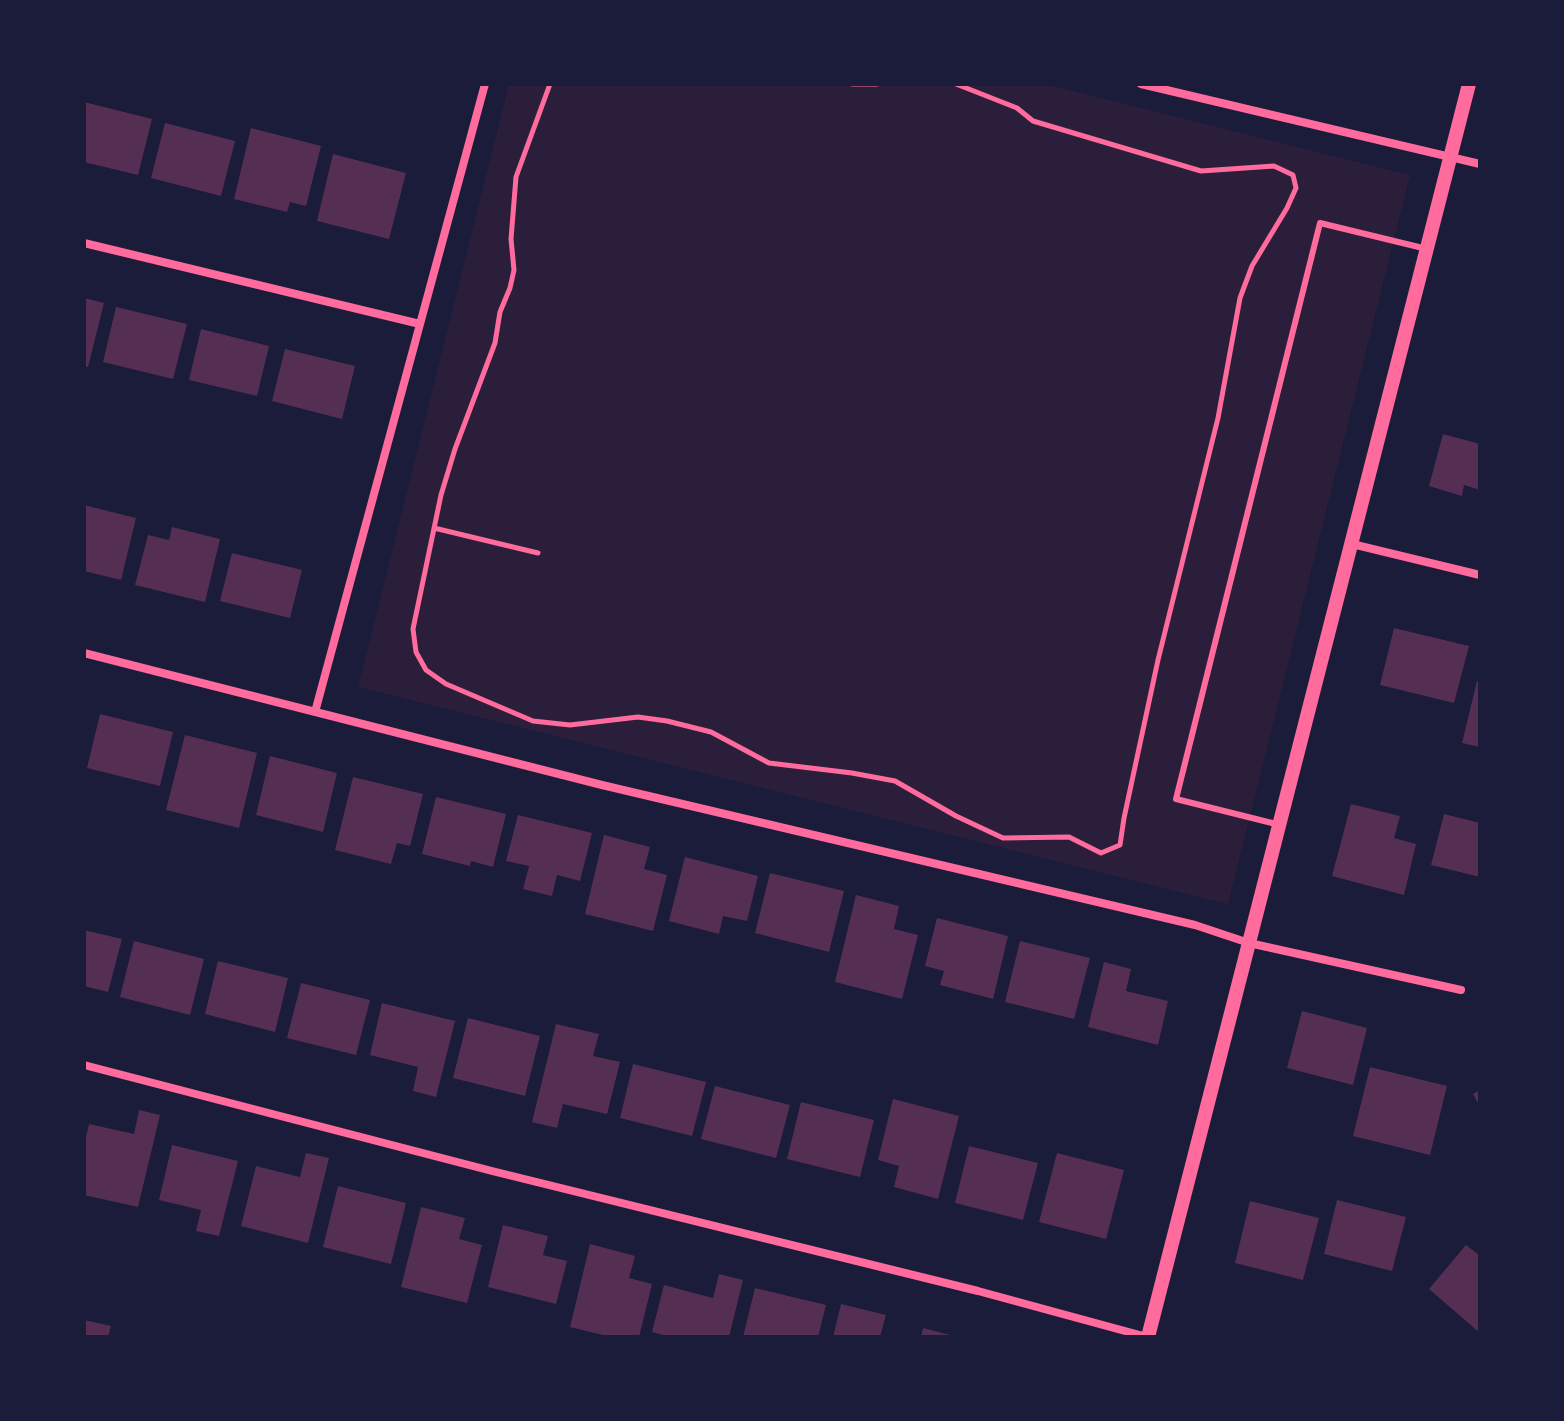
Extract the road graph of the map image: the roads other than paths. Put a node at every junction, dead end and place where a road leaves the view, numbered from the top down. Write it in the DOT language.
graph roads {
  1 [pos="485,84"];
  2 [pos="1141,84"];
  3 [pos="1469,84"];
  4 [pos="1451,156"];
  5 [pos="1480,164"];
  6 [pos="84,243"];
  7 [pos="1427,249"];
  8 [pos="420,324"];
  9 [pos="1352,544"];
  10 [pos="1480,575"];
  11 [pos="84,653"];
  12 [pos="315,712"];
  13 [pos="1280,825"];
  14 [pos="1249,943"];
  15 [pos="1461,990"];
  16 [pos="84,1065"];
  17 [pos="1148,1337"];
  1 -- 8 [label="street"];
  2 -- 4 [label="street"];
  3 -- 4 [label="street"];
  4 -- 5 [label="street"];
  4 -- 7 [label="street"];
  6 -- 8 [label="street"];
  7 -- 9 [label="street"];
  7 -- 13 [label="lane"];
  8 -- 12 [label="street"];
  9 -- 10 [label="street"];
  9 -- 13 [label="street"];
  11 -- 12 [label="street"];
  12 -- 14 [label="street"];
  13 -- 14 [label="street"];
  14 -- 15 [label="street"];
  14 -- 17 [label="street"];
  16 -- 17 [label="street"];
}
